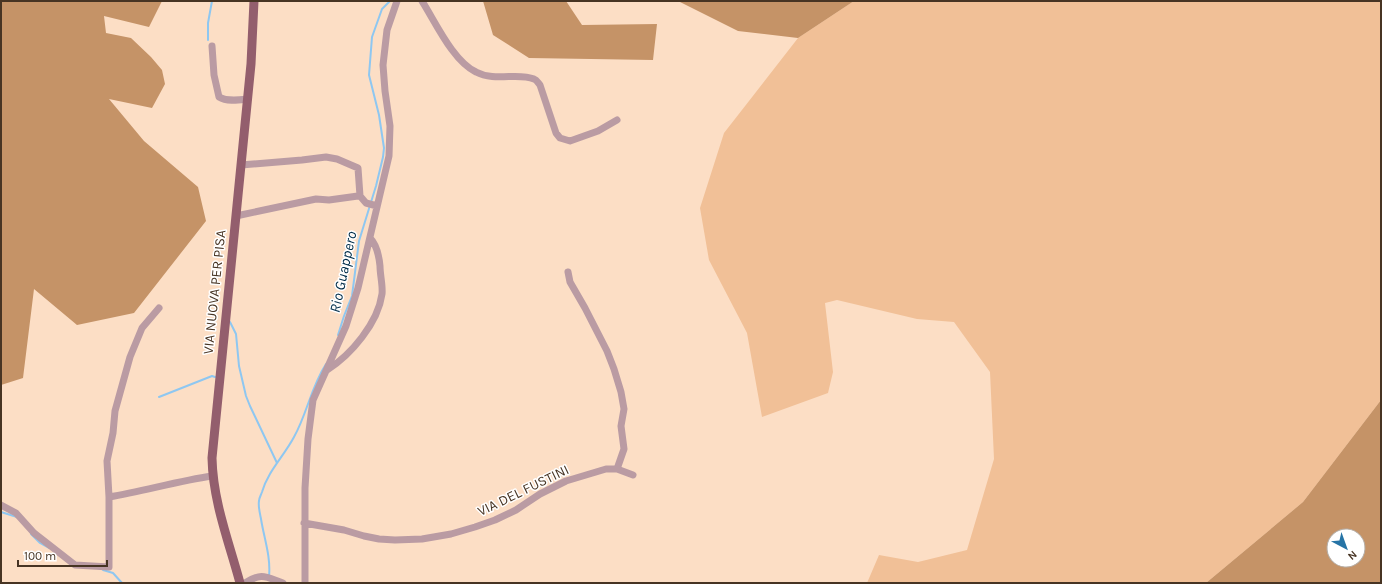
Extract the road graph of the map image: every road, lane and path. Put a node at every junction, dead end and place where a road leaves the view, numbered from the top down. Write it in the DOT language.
graph roads {
  1 [pos="254,1"];
  2 [pos="397,1"];
  3 [pos="422,1"];
  4 [pos="212,46"];
  5 [pos="248,99"];
  6 [pos="617,120"];
  7 [pos="241,165"];
  8 [pos="360,196"];
  9 [pos="375,206"];
  10 [pos="236,216"];
  11 [pos="370,238"];
  12 [pos="568,272"];
  13 [pos="159,308"];
  14 [pos="326,371"];
  15 [pos="617,469"];
  16 [pos="633,475"];
  17 [pos="212,476"];
  18 [pos="109,497"];
  19 [pos="1,506"];
  20 [pos="304,523"];
  21 [pos="240,583"];
  22 [pos="245,583"];
  23 [pos="283,583"];
  24 [pos="305,583"];
  1 -- 5 [label="main road, VIA NUOVA PER PISA"];
  2 -- 9 [label="street"];
  3 -- 6 [label="street"];
  4 -- 5 [label="street"];
  5 -- 7 [label="main road, VIA NUOVA PER PISA"];
  7 -- 8 [label="street"];
  7 -- 10 [label="main road, VIA NUOVA PER PISA"];
  8 -- 9 [label="street"];
  8 -- 10 [label="street"];
  9 -- 11 [label="street"];
  10 -- 17 [label="main road, VIA NUOVA PER PISA"];
  11 -- 14 [label="street"];
  11 -- 14 [label="street"];
  12 -- 15 [label="street"];
  13 -- 18 [label="street"];
  14 -- 20 [label="street"];
  15 -- 16 [label="street, VIA DEL FUSTINI"];
  15 -- 20 [label="street, VIA DEL FUSTINI"];
  17 -- 18 [label="street"];
  17 -- 21 [label="main road, VIA NUOVA PER PISA"];
  18 -- 19 [label="street"];
  20 -- 24 [label="street"];
  22 -- 23 [label="street"];
}
